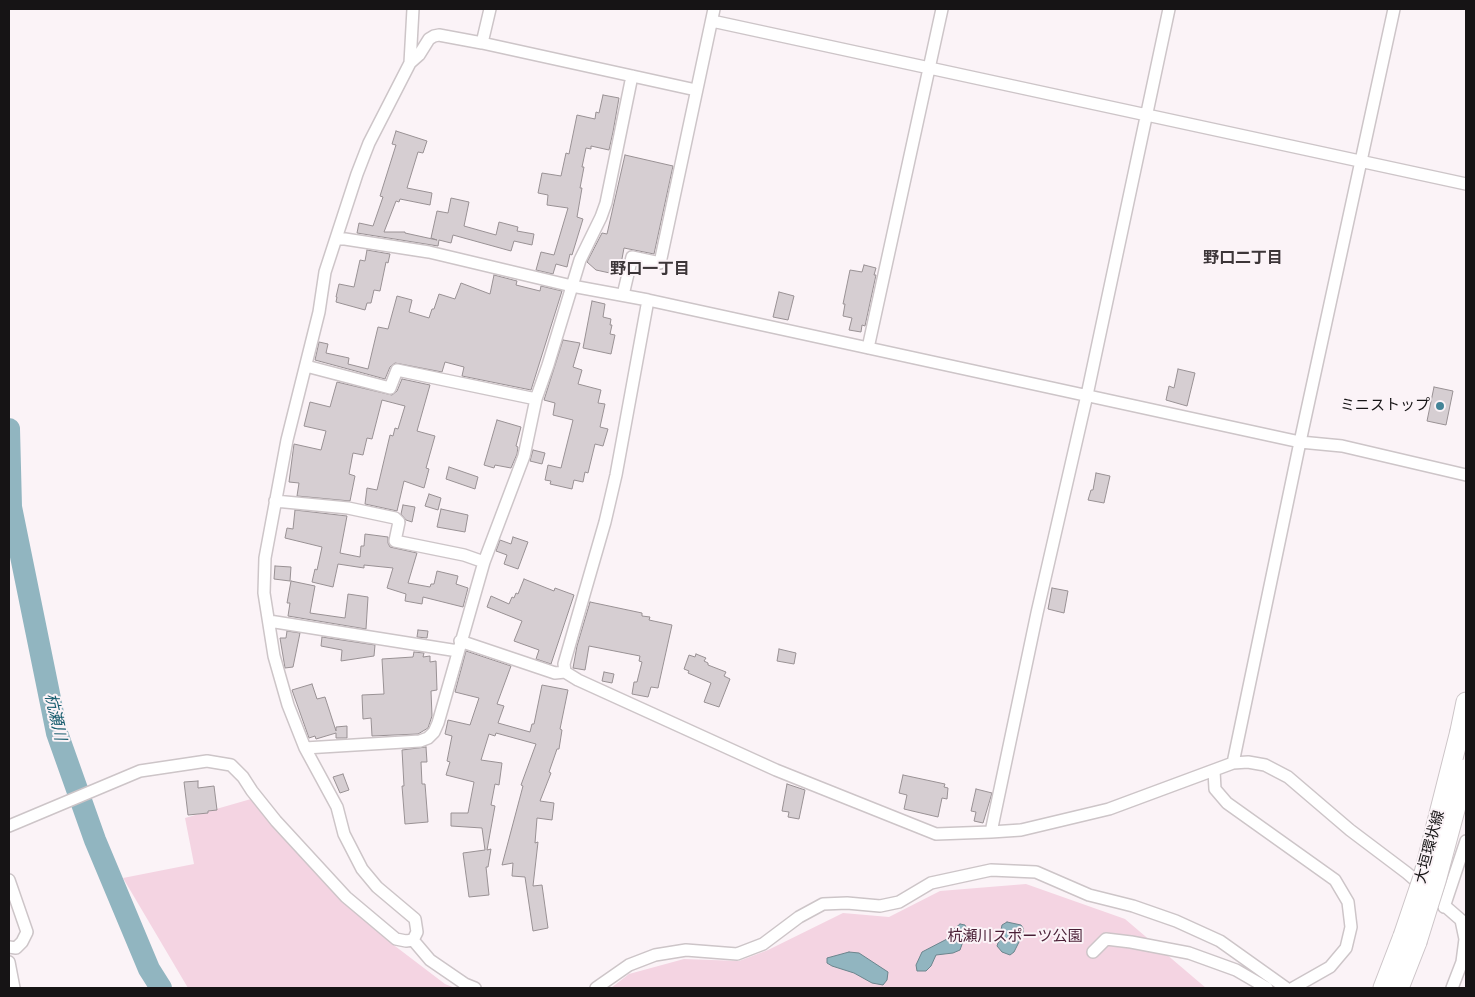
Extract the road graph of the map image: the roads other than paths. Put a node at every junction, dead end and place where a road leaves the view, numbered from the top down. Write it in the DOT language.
graph roads {
  1 [pos="413,9"];
  2 [pos="490,9"];
  3 [pos="714,9"];
  4 [pos="942,9"];
  5 [pos="1169,9"];
  6 [pos="1394,9"];
  7 [pos="712,22"];
  8 [pos="482,43"];
  9 [pos="410,63"];
  10 [pos="930,68"];
  11 [pos="632,76"];
  12 [pos="696,90"];
  13 [pos="1146,116"];
  14 [pos="1362,161"];
  15 [pos="1466,184"];
  16 [pos="336,239"];
  17 [pos="572,286"];
  18 [pos="623,295"];
  19 [pos="648,300"];
  20 [pos="868,348"];
  21 [pos="306,366"];
  22 [pos="1086,395"];
  23 [pos="536,399"];
  24 [pos="1300,442"];
  25 [pos="1466,475"];
  26 [pos="276,501"];
  27 [pos="484,562"];
  28 [pos="269,622"];
  29 [pos="459,646"];
  30 [pos="565,672"];
  31 [pos="1466,702"];
  32 [pos="305,748"];
  33 [pos="1233,763"];
  34 [pos="1466,769"];
  35 [pos="1214,771"];
  36 [pos="11,824"];
  37 [pos="991,832"];
  38 [pos="1466,846"];
  39 [pos="9,880"];
  40 [pos="1444,906"];
  41 [pos="1410,939"];
  42 [pos="413,940"];
  43 [pos="9,947"];
  44 [pos="1093,952"];
  45 [pos="9,962"];
  46 [pos="14,988"];
  47 [pos="475,988"];
  48 [pos="596,988"];
  49 [pos="1267,988"];
  50 [pos="1286,988"];
  51 [pos="1293,988"];
  52 [pos="1384,988"];
  53 [pos="1399,988"];
  54 [pos="1452,988"];
  1 -- 9 [label="street"];
  2 -- 8 [label="street"];
  3 -- 7 [label="street"];
  4 -- 10 [label="street"];
  5 -- 13 [label="street"];
  6 -- 14 [label="street"];
  7 -- 10 [label="street"];
  7 -- 12 [label="street"];
  8 -- 9 [label="street"];
  8 -- 11 [label="street"];
  9 -- 16 [label="street"];
  10 -- 13 [label="street"];
  10 -- 20 [label="street"];
  11 -- 12 [label="street"];
  11 -- 17 [label="street"];
  12 -- 18 [label="street"];
  13 -- 14 [label="street"];
  13 -- 22 [label="street"];
  14 -- 15 [label="street"];
  14 -- 24 [label="street"];
  16 -- 17 [label="street"];
  16 -- 21 [label="street"];
  17 -- 18 [label="street"];
  17 -- 23 [label="street"];
  18 -- 19 [label="street"];
  19 -- 20 [label="street"];
  19 -- 30 [label="street"];
  20 -- 22 [label="street"];
  21 -- 23 [label="street"];
  21 -- 26 [label="street"];
  22 -- 24 [label="street"];
  22 -- 37 [label="street"];
  23 -- 27 [label="street"];
  24 -- 25 [label="street"];
  24 -- 33 [label="street"];
  26 -- 27 [label="street"];
  26 -- 28 [label="street"];
  27 -- 29 [label="street"];
  28 -- 29 [label="street"];
  28 -- 32 [label="street"];
  29 -- 30 [label="street"];
  29 -- 32 [label="street"];
  30 -- 37 [label="street"];
  31 -- 41 [label="main road, 大垣環状線, bridge"];
  32 -- 42 [label="street"];
  33 -- 35 [label="street"];
  33 -- 40 [label="street"];
  34 -- 41 [label="main road, 大垣環状線, bridge"];
  35 -- 37 [label="street"];
  35 -- 51 [label="street"];
  36 -- 42 [label="street"];
  38 -- 40 [label="street"];
  39 -- 43 [label="street"];
  40 -- 54 [label="street"];
  41 -- 52 [label="main road, 大垣環状線"];
  41 -- 53 [label="main road, 大垣環状線"];
  42 -- 47 [label="street"];
  44 -- 49 [label="street"];
  45 -- 46 [label="street"];
  48 -- 50 [label="street"];
}
